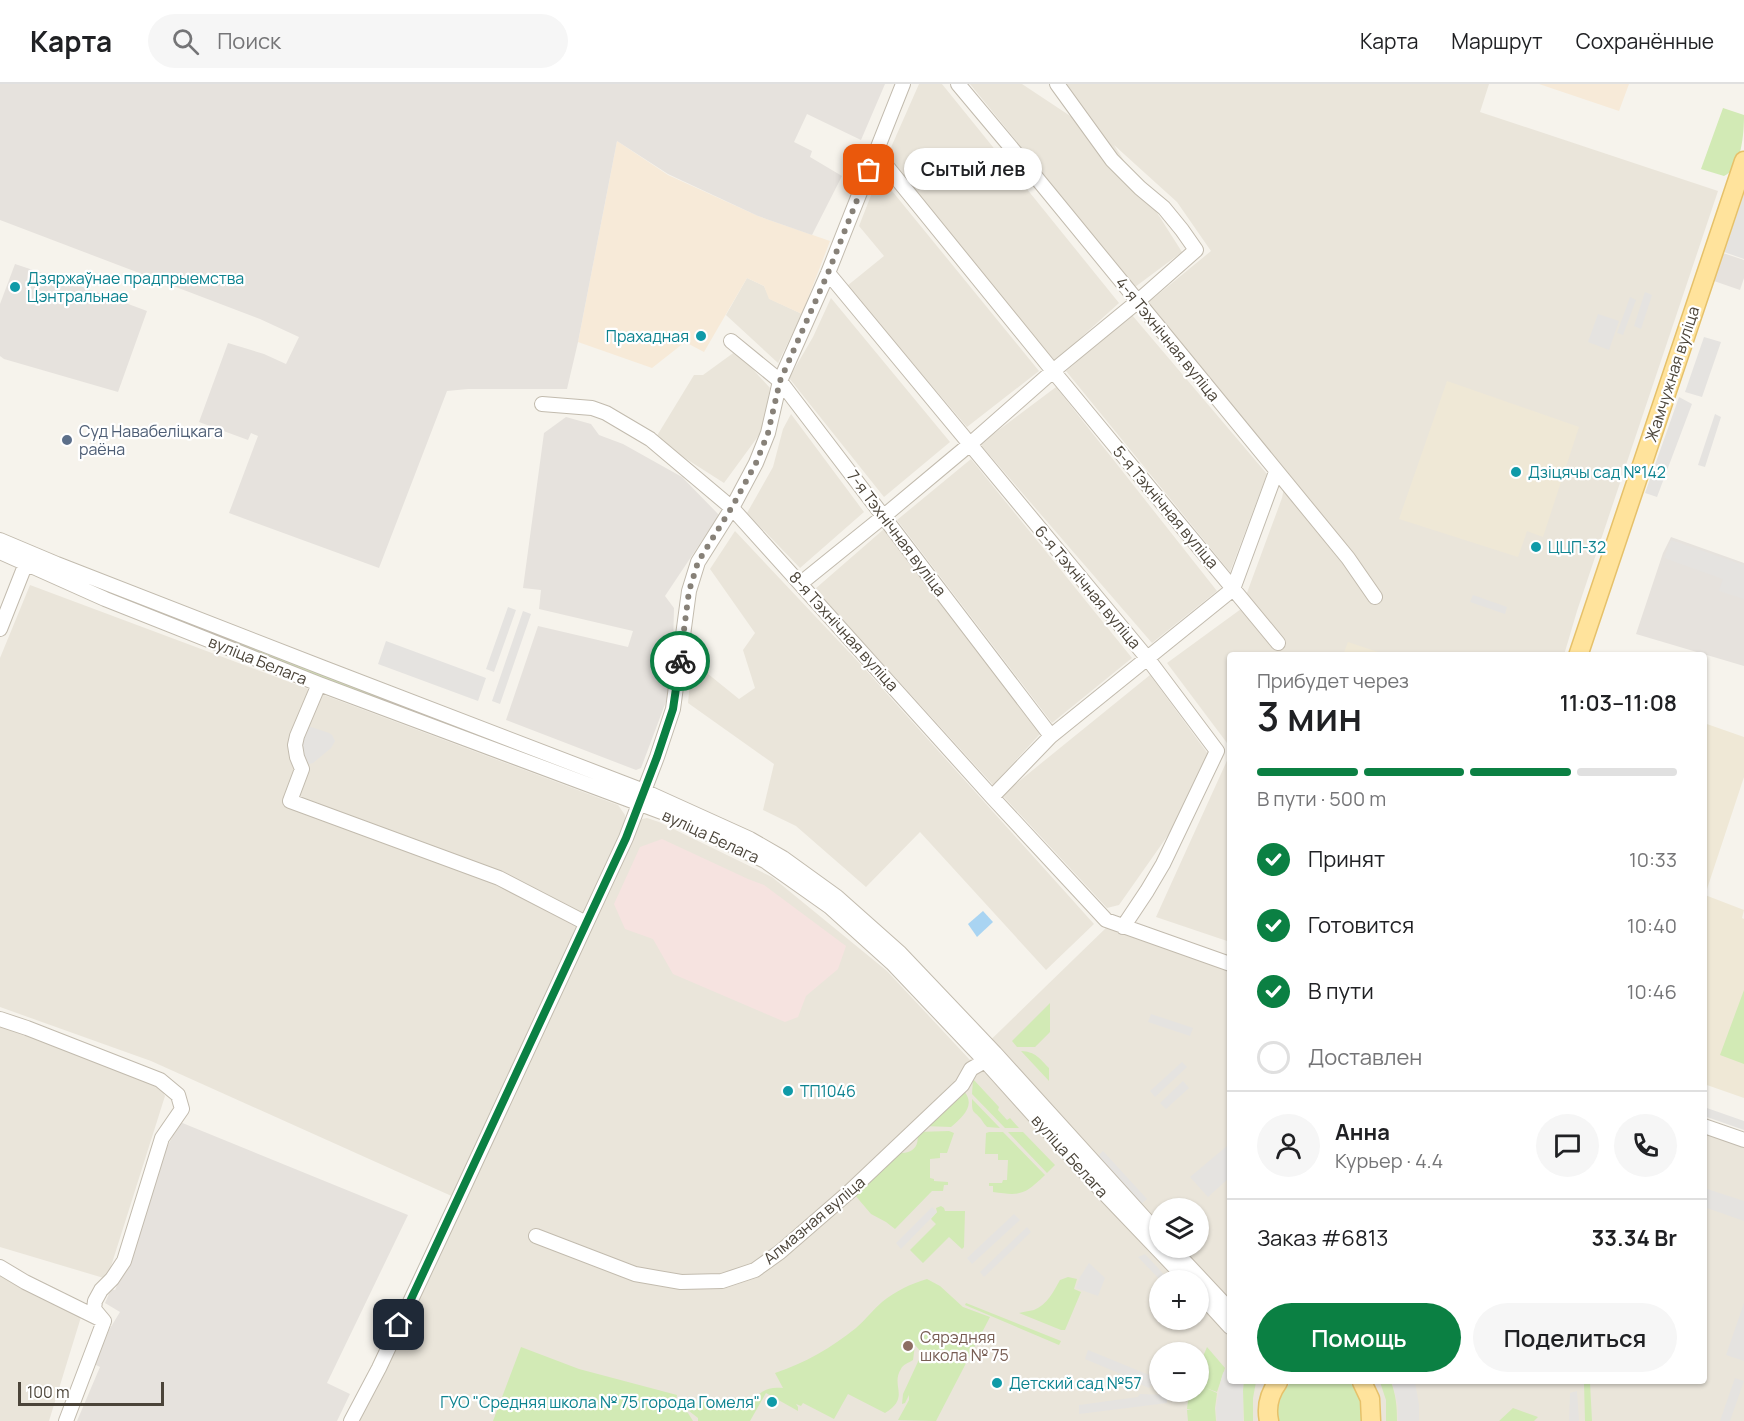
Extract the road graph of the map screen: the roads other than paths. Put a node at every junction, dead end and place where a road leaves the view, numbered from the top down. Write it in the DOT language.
graph roads {
  1 [pos="903,84"];
  2 [pos="958,84"];
  3 [pos="1057,84"];
  4 [pos="876,153"];
  5 [pos="1744,161"];
  6 [pos="828,273"];
  7 [pos="1137,302"];
  8 [pos="731,341"];
  9 [pos="1053,371"];
  10 [pos="780,381"];
  11 [pos="542,404"];
  12 [pos="969,445"];
  13 [pos="1276,472"];
  14 [pos="732,507"];
  15 [pos="884,516"];
  16 [pos="0,540"];
  17 [pos="0,552"];
  18 [pos="28,559"];
  19 [pos="801,583"];
  20 [pos="1233,589"];
  21 [pos="1376,597"];
  22 [pos="0,629"];
  23 [pos="1278,643"];
  24 [pos="1579,652"];
  25 [pos="1148,659"];
  26 [pos="319,684"];
  27 [pos="1050,736"];
  28 [pos="641,797"];
  29 [pos="992,797"];
  30 [pos="586,923"];
  31 [pos="1123,927"];
  32 [pos="1227,963"];
  33 [pos="0,1019"];
  34 [pos="985,1061"];
  35 [pos="1707,1127"];
  36 [pos="1744,1140"];
  37 [pos="1149,1223"];
  38 [pos="536,1236"];
  39 [pos="1181,1258"];
  40 [pos="0,1267"];
  41 [pos="1177,1270"];
  42 [pos="1209,1304"];
  43 [pos="1227,1307"];
  44 [pos="104,1321"];
  45 [pos="1227,1324"];
  46 [pos="1363,1384"];
  47 [pos="1272,1387"];
  48 [pos="66,1421"];
  49 [pos="351,1421"];
  50 [pos="1269,1421"];
  51 [pos="1371,1421"];
  1 -- 4 [label="street"];
  2 -- 7 [label="street, 4-я Тэхнічная вуліца"];
  3 -- 7 [label="street"];
  4 -- 6 [label="street"];
  4 -- 9 [label="street, 5-я Тэхнічная вуліца"];
  5 -- 24 [label="main road, Жамчужная вуліца"];
  6 -- 10 [label="street"];
  6 -- 12 [label="street, 6-я Тэхнічная вуліца"];
  7 -- 9 [label="street"];
  7 -- 13 [label="street, 4-я Тэхнічная вуліца"];
  8 -- 10 [label="street, 7-я Тэхнічная вуліца"];
  9 -- 12 [label="street"];
  9 -- 20 [label="street, 5-я Тэхнічная вуліца"];
  10 -- 14 [label="street"];
  10 -- 15 [label="street, 7-я Тэхнічная вуліца"];
  11 -- 14 [label="street, 8-я Тэхнічная вуліца"];
  12 -- 15 [label="street"];
  12 -- 25 [label="street, 6-я Тэхнічная вуліца"];
  13 -- 20 [label="street"];
  13 -- 21 [label="street, 4-я Тэхнічная вуліца"];
  14 -- 19 [label="street, 8-я Тэхнічная вуліца"];
  14 -- 28 [label="street"];
  15 -- 19 [label="street"];
  15 -- 27 [label="street, 7-я Тэхнічная вуліца"];
  16 -- 18 [label="street, вуліца Белага"];
  17 -- 18 [label="street, вуліца Белага"];
  18 -- 22 [label="street"];
  18 -- 26 [label="street, вуліца Белага"];
  18 -- 28 [label="street, вуліца Белага"];
  19 -- 29 [label="street, 8-я Тэхнічная вуліца"];
  20 -- 23 [label="street, 5-я Тэхнічная вуліца"];
  20 -- 25 [label="street"];
  25 -- 27 [label="street"];
  25 -- 31 [label="street, 6-я Тэхнічная вуліца"];
  26 -- 28 [label="street, вуліца Белага"];
  26 -- 30 [label="street"];
  27 -- 29 [label="street"];
  28 -- 30 [label="street"];
  28 -- 34 [label="street, вуліца Белага"];
  28 -- 37 [label="street, вуліца Белага"];
  29 -- 31 [label="street, 8-я Тэхнічная вуліца"];
  30 -- 49 [label="street"];
  31 -- 32 [label="street"];
  33 -- 44 [label="street"];
  34 -- 38 [label="street, Алмазная вуліца"];
  34 -- 41 [label="street, вуліца Белага"];
  35 -- 36 [label="street"];
  39 -- 43 [label="street"];
  40 -- 44 [label="street"];
  42 -- 45 [label="street"];
  44 -- 48 [label="street"];
  46 -- 51 [label="main road"];
  47 -- 50 [label="main road"];
}
